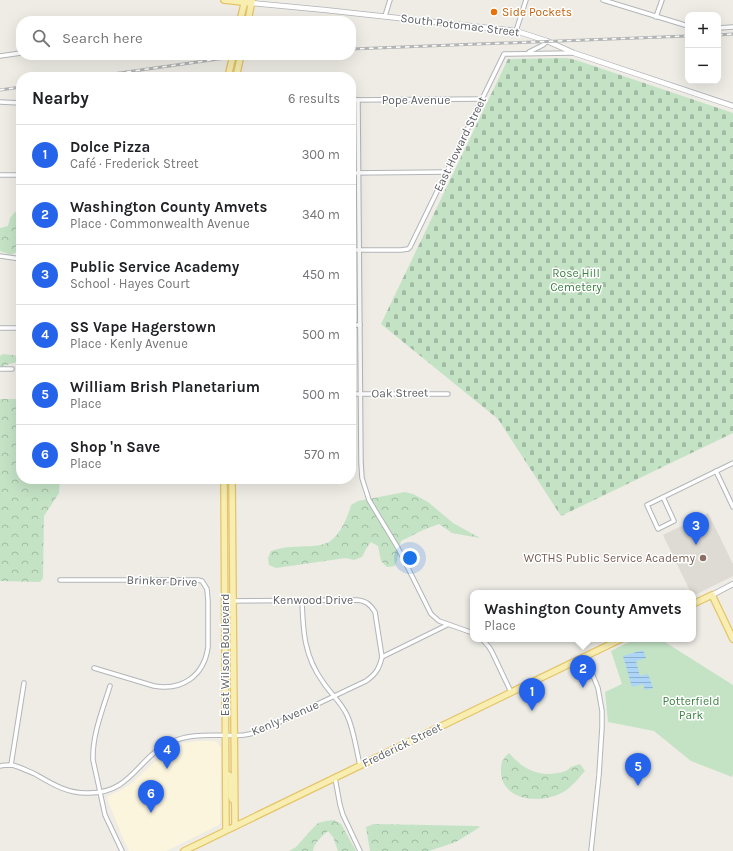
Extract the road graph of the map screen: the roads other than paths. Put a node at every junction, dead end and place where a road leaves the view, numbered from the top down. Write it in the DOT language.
graph roads {
  1 [pos="224,0"];
  2 [pos="390,0"];
  3 [pos="526,0"];
  4 [pos="603,0"];
  5 [pos="662,0"];
  6 [pos="245,1"];
  7 [pos="252,2"];
  8 [pos="241,16"];
  9 [pos="249,16"];
  10 [pos="385,16"];
  11 [pos="656,17"];
  12 [pos="685,25"];
  13 [pos="733,27"];
  14 [pos="721,28"];
  15 [pos="516,30"];
  16 [pos="547,42"];
  17 [pos="528,53"];
  18 [pos="574,53"];
  19 [pos="16,54"];
  20 [pos="0,56"];
  21 [pos="232,60"];
  22 [pos="240,60"];
  23 [pos="229,72"];
  24 [pos="237,72"];
  25 [pos="482,99"];
  26 [pos="358,100"];
  27 [pos="0,102"];
  28 [pos="16,102"];
  29 [pos="733,106"];
  30 [pos="358,172"];
  31 [pos="447,172"];
  32 [pos="0,175"];
  33 [pos="16,175"];
  34 [pos="359,250"];
  35 [pos="0,256"];
  36 [pos="16,258"];
  37 [pos="356,325"];
  38 [pos="360,325"];
  39 [pos="0,328"];
  40 [pos="16,328"];
  41 [pos="0,369"];
  42 [pos="12,369"];
  43 [pos="356,394"];
  44 [pos="361,394"];
  45 [pos="448,394"];
  46 [pos="733,463"];
  47 [pos="716,471"];
  48 [pos="224,484"];
  49 [pos="232,484"];
  50 [pos="663,497"];
  51 [pos="733,506"];
  52 [pos="60,580"];
  53 [pos="733,584"];
  54 [pos="712,595"];
  55 [pos="225,600"];
  56 [pos="302,600"];
  57 [pos="233,601"];
  58 [pos="696,603"];
  59 [pos="447,625"];
  60 [pos="470,632"];
  61 [pos="733,639"];
  62 [pos="485,642"];
  63 [pos="614,642"];
  64 [pos="585,656"];
  65 [pos="382,657"];
  66 [pos="94,668"];
  67 [pos="24,683"];
  68 [pos="110,686"];
  69 [pos="511,692"];
  70 [pos="334,697"];
  71 [pos="226,735"];
  72 [pos="234,736"];
  73 [pos="11,765"];
  74 [pos="360,765"];
  75 [pos="0,766"];
  76 [pos="226,774"];
  77 [pos="335,778"];
  78 [pos="100,793"];
  79 [pos="235,801"];
  80 [pos="235,826"];
  81 [pos="226,830"];
  82 [pos="122,851"];
  83 [pos="184,851"];
  84 [pos="360,851"];
  85 [pos="591,851"];
  1 -- 6 [label="main road, South Potomac Street"];
  2 -- 10 [label="street"];
  3 -- 15 [label="street"];
  4 -- 11 [label="street"];
  5 -- 11 [label="street"];
  6 -- 7 [label="main road, South Potomac Street"];
  6 -- 8 [label="main road"];
  7 -- 9 [label="main road"];
  7 -- 10 [label="main road, South Potomac Street"];
  10 -- 15 [label="main road, South Potomac Street"];
  11 -- 12 [label="street"];
  13 -- 14 [label="street"];
  15 -- 16 [label="main road, South Potomac Street"];
  16 -- 17 [label="street, East Howard Street"];
  16 -- 18 [label="main road, South Potomac Street"];
  17 -- 18 [label="street, East Howard Street"];
  17 -- 25 [label="street, East Howard Street"];
  18 -- 29 [label="main road, South Potomac Street"];
  19 -- 20 [label="street"];
  21 -- 23 [label="main road"];
  22 -- 24 [label="main road"];
  25 -- 26 [label="street, Pope Avenue"];
  25 -- 31 [label="street, East Howard Street"];
  26 -- 30 [label="street"];
  27 -- 28 [label="street"];
  30 -- 31 [label="street"];
  30 -- 34 [label="street"];
  31 -- 34 [label="street, East Howard Street"];
  32 -- 33 [label="street"];
  34 -- 38 [label="street"];
  35 -- 36 [label="street"];
  37 -- 38 [label="street"];
  38 -- 44 [label="street"];
  39 -- 40 [label="street"];
  41 -- 42 [label="street"];
  43 -- 44 [label="street, Oak Street"];
  44 -- 45 [label="street, Oak Street"];
  44 -- 59 [label="street"];
  46 -- 47 [label="street"];
  47 -- 50 [label="street"];
  47 -- 51 [label="street"];
  48 -- 55 [label="main road, East Wilson Boulevard"];
  49 -- 57 [label="main road, East Wilson Boulevard"];
  50 -- 50 [label="street"];
  52 -- 66 [label="street, Brinker Drive"];
  53 -- 54 [label="main road"];
  54 -- 58 [label="main road"];
  54 -- 61 [label="main road"];
  55 -- 57 [label="street, Kenwood Drive"];
  55 -- 71 [label="main road, East Wilson Boulevard"];
  56 -- 57 [label="street, Kenwood Drive"];
  56 -- 65 [label="street, Kenwood Drive"];
  56 -- 70 [label="street"];
  57 -- 72 [label="main road, East Wilson Boulevard"];
  59 -- 60 [label="street"];
  59 -- 65 [label="street"];
  62 -- 69 [label="street"];
  63 -- 64 [label="main road, Frederick Street"];
  64 -- 69 [label="main road, Frederick Street"];
  64 -- 85 [label="street"];
  65 -- 70 [label="street, Kenly Avenue"];
  67 -- 73 [label="street"];
  68 -- 78 [label="street"];
  69 -- 74 [label="main road, Frederick Street"];
  70 -- 72 [label="street, Kenly Avenue"];
  70 -- 74 [label="street"];
  71 -- 72 [label="street, Kenly Avenue"];
  71 -- 76 [label="main road, East Wilson Boulevard"];
  71 -- 78 [label="street, Kenly Avenue"];
  72 -- 79 [label="main road, East Wilson Boulevard"];
  73 -- 75 [label="street, Kenly Avenue"];
  73 -- 78 [label="street, Kenly Avenue"];
  74 -- 77 [label="main road, Frederick Street"];
  76 -- 79 [label="main road"];
  76 -- 81 [label="main road, East Wilson Boulevard"];
  77 -- 80 [label="main road, Frederick Street"];
  77 -- 84 [label="street"];
  78 -- 82 [label="street"];
  79 -- 80 [label="main road, East Wilson Boulevard"];
  80 -- 81 [label="main road, Frederick Street"];
  81 -- 83 [label="main road, Frederick Street"];
}
